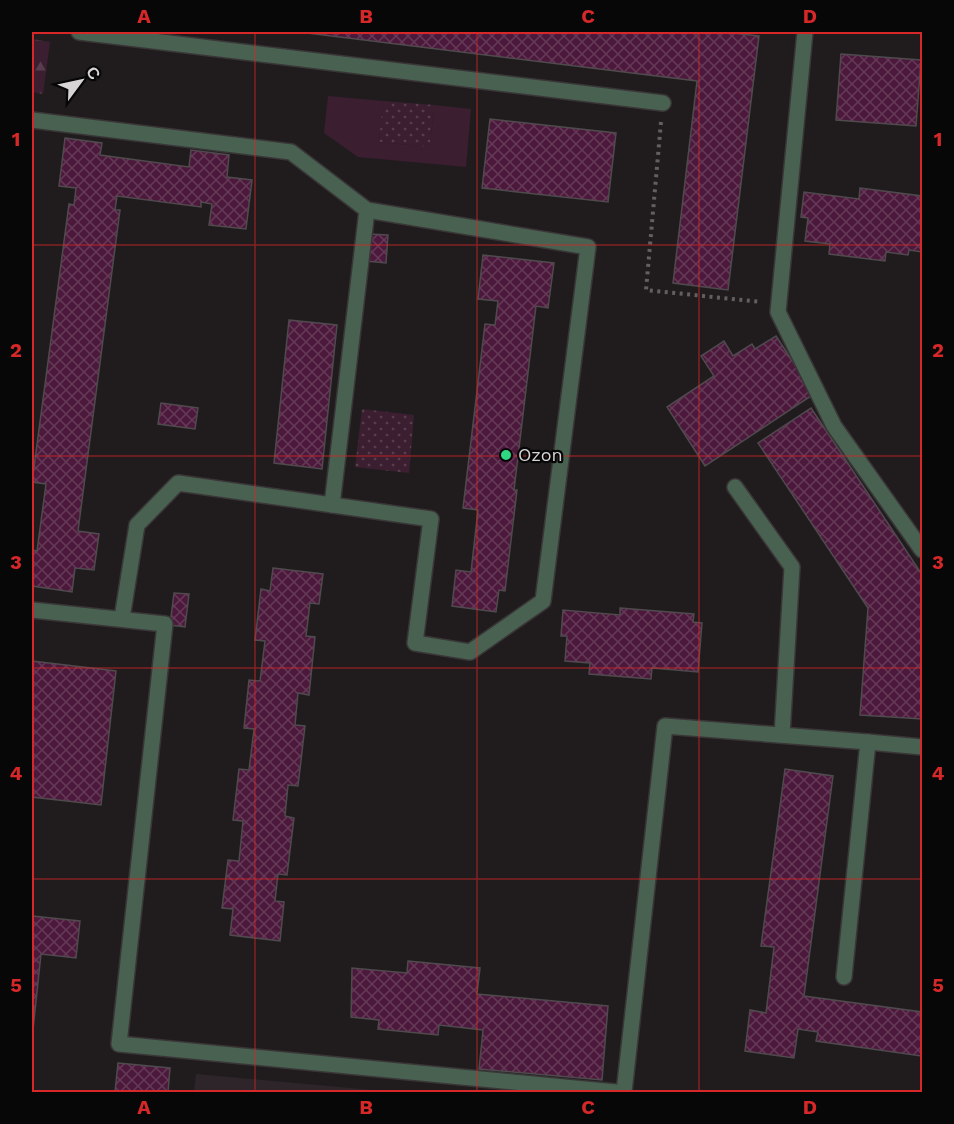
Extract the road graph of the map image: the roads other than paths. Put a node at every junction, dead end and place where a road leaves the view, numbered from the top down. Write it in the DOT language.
graph roads {
  1 [pos="79,32"];
  2 [pos="805,32"];
  3 [pos="663,103"];
  4 [pos="32,120"];
  5 [pos="367,210"];
  6 [pos="735,487"];
  7 [pos="332,505"];
  8 [pos="922,550"];
  9 [pos="32,610"];
  10 [pos="123,618"];
  11 [pos="782,735"];
  12 [pos="868,742"];
  13 [pos="922,747"];
  14 [pos="844,977"];
  15 [pos="615,1092"];
  16 [pos="624,1092"];
  1 -- 3 [label="lane"];
  2 -- 8 [label="lane"];
  4 -- 5 [label="lane"];
  5 -- 7 [label="lane"];
  5 -- 7 [label="lane"];
  6 -- 11 [label="lane"];
  7 -- 10 [label="lane"];
  9 -- 10 [label="lane"];
  10 -- 15 [label="lane"];
  11 -- 12 [label="lane"];
  11 -- 16 [label="lane"];
  12 -- 13 [label="lane"];
  12 -- 14 [label="lane"];
}
